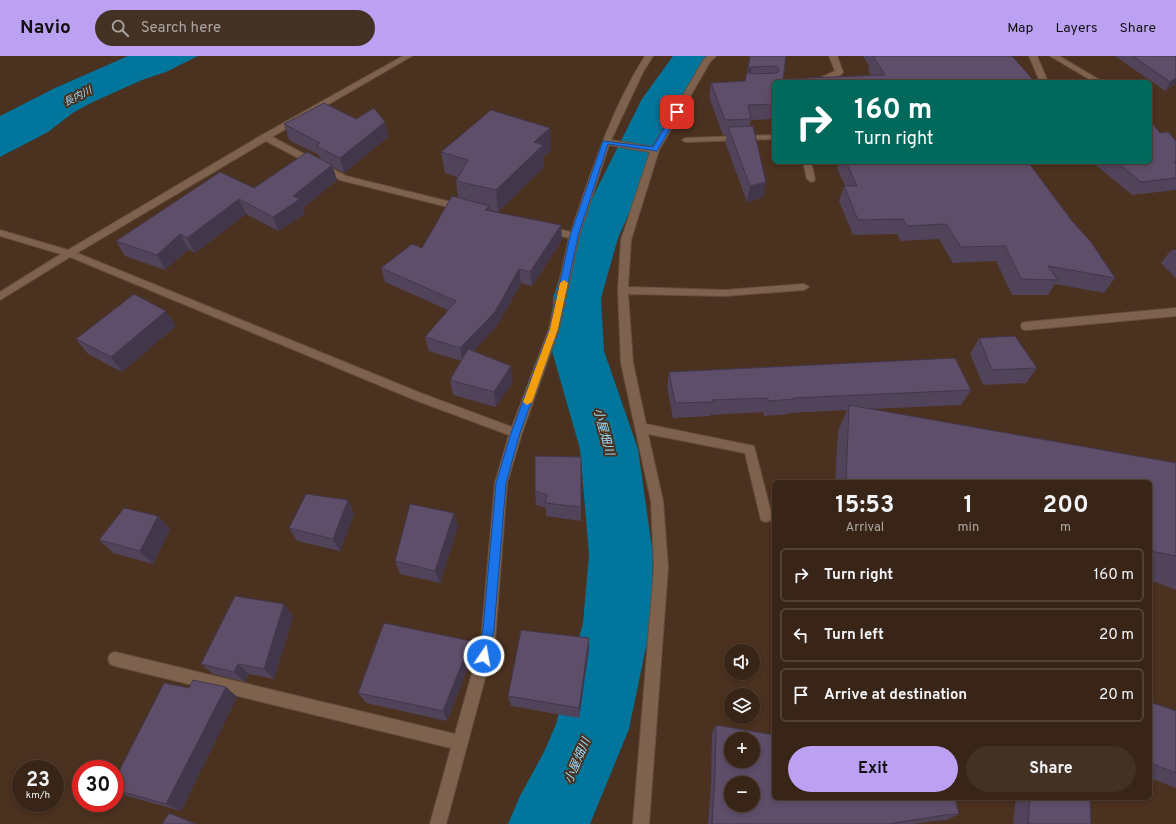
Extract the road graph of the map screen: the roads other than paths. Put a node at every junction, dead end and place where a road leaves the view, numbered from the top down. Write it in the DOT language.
graph roads {
  1 [pos="408,56"];
  2 [pos="649,56"];
  3 [pos="712,56"];
  4 [pos="834,56"];
  5 [pos="1033,56"];
  6 [pos="1054,56"];
  7 [pos="824,80"];
  8 [pos="1043,80"];
  9 [pos="1096,80"];
  10 [pos="265,137"];
  11 [pos="772,137"];
  12 [pos="686,140"];
  13 [pos="610,143"];
  14 [pos="650,149"];
  15 [pos="807,164"];
  16 [pos="811,179"];
  17 [pos="474,211"];
  18 [pos="536,226"];
  19 [pos="0,233"];
  20 [pos="574,236"];
  21 [pos="68,253"];
  22 [pos="804,287"];
  23 [pos="623,290"];
  24 [pos="0,296"];
  25 [pos="1176,312"];
  26 [pos="1026,326"];
  27 [pos="641,428"];
  28 [pos="516,433"];
  29 [pos="766,516"];
  30 [pos="115,659"];
  31 [pos="461,743"];
  32 [pos="438,824"];
  33 [pos="641,824"];
  1 -- 10 [label="street"];
  2 -- 13 [label="street"];
  3 -- 14 [label="street"];
  4 -- 7 [label="street"];
  5 -- 8 [label="street"];
  6 -- 9 [label="street"];
  10 -- 17 [label="street"];
  10 -- 21 [label="street"];
  11 -- 12 [label="street"];
  13 -- 14 [label="street"];
  13 -- 20 [label="street"];
  14 -- 23 [label="street"];
  15 -- 16 [label="street"];
  18 -- 20 [label="street"];
  19 -- 21 [label="street"];
  20 -- 28 [label="street"];
  21 -- 24 [label="street"];
  21 -- 28 [label="street"];
  22 -- 23 [label="street"];
  23 -- 27 [label="street"];
  25 -- 26 [label="street"];
  27 -- 29 [label="street"];
  27 -- 33 [label="street"];
  28 -- 31 [label="street"];
  30 -- 31 [label="street"];
  31 -- 32 [label="street"];
}
